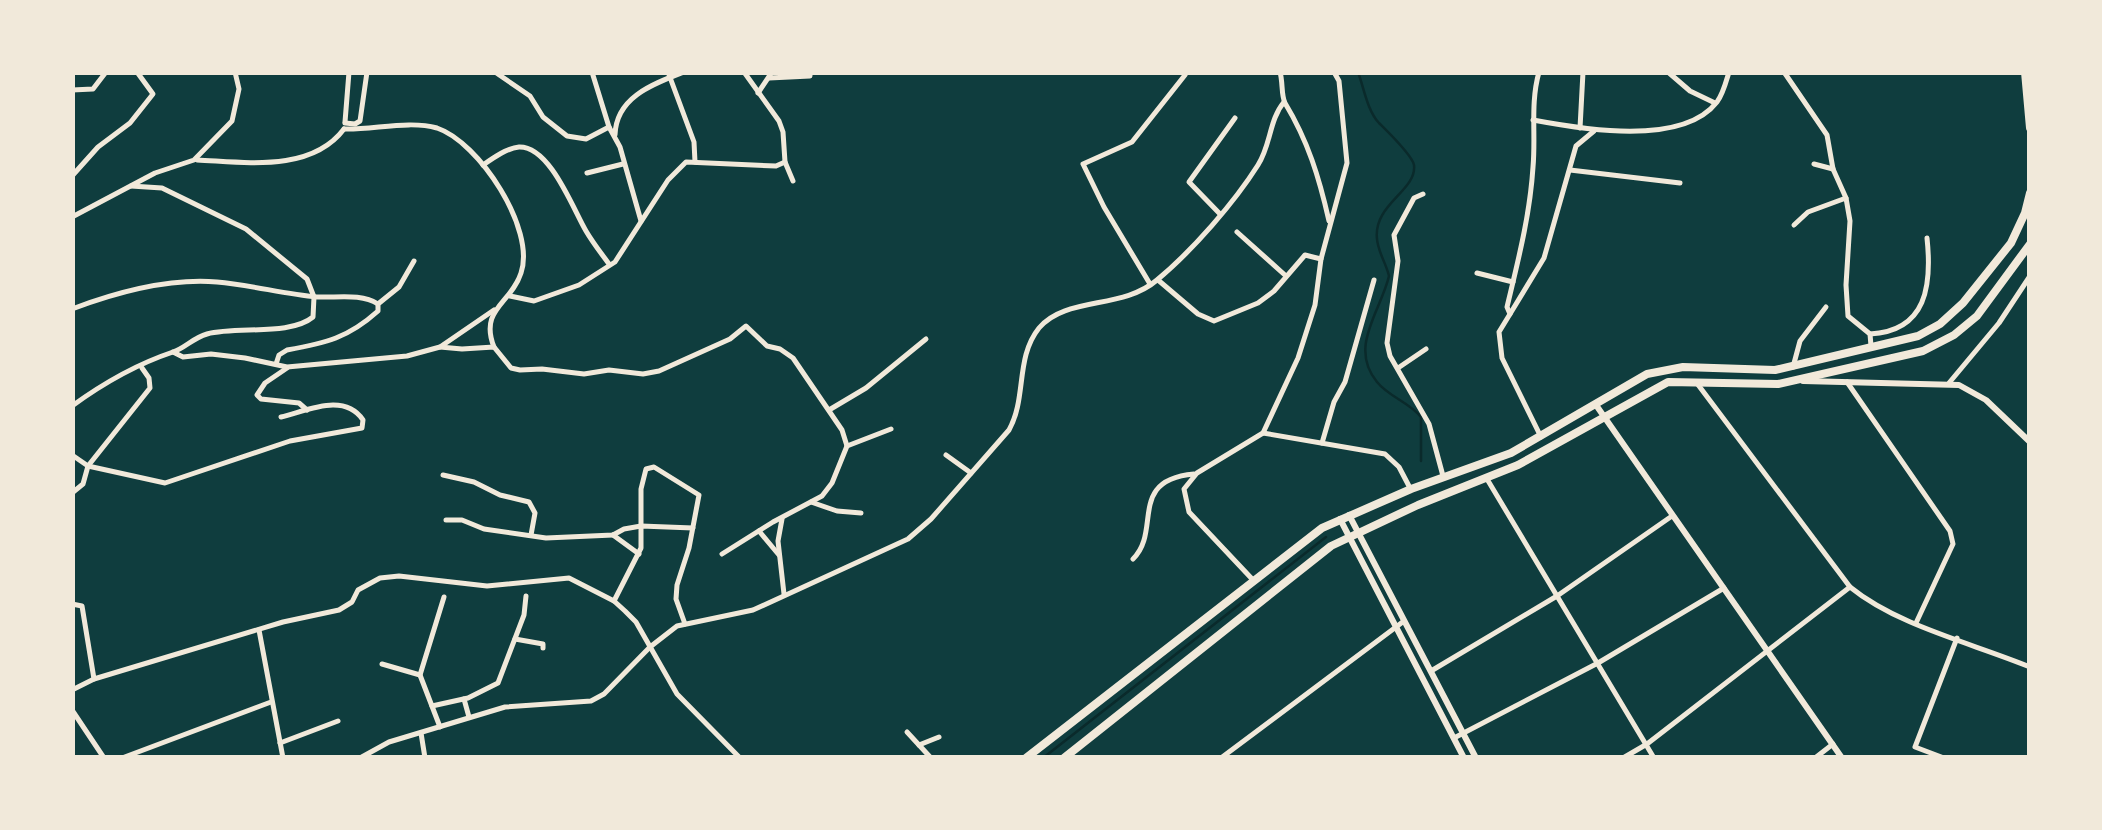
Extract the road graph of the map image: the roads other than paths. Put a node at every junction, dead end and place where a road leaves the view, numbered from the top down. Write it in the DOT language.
graph roads {
  1 [pos="106,72"];
  2 [pos="137,72"];
  3 [pos="236,72"];
  4 [pos="349,72"];
  5 [pos="367,72"];
  6 [pos="496,72"];
  7 [pos="592,72"];
  8 [pos="684,72"];
  9 [pos="744,72"];
  10 [pos="1280,72"];
  11 [pos="1334,72"];
  12 [pos="1539,72"];
  13 [pos="1583,72"];
  14 [pos="1668,72"];
  15 [pos="1728,72"];
  16 [pos="1784,72"];
  17 [pos="2025,72"];
  18 [pos="810,74"];
  19 [pos="1185,74"];
  20 [pos="669,75"];
  21 [pos="770,75"];
  22 [pos="72,90"];
  23 [pos="758,93"];
  24 [pos="1284,102"];
  25 [pos="1716,104"];
  26 [pos="1234,118"];
  27 [pos="1533,120"];
  28 [pos="344,126"];
  29 [pos="610,127"];
  30 [pos="1580,128"];
  31 [pos="2030,128"];
  32 [pos="1595,130"];
  33 [pos="615,134"];
  34 [pos="194,160"];
  35 [pos="695,162"];
  36 [pos="785,162"];
  37 [pos="484,164"];
  38 [pos="624,164"];
  39 [pos="1814,164"];
  40 [pos="1833,169"];
  41 [pos="1570,170"];
  42 [pos="158,172"];
  43 [pos="587,173"];
  44 [pos="72,176"];
  45 [pos="793,181"];
  46 [pos="1680,183"];
  47 [pos="131,186"];
  48 [pos="162,188"];
  49 [pos="2030,193"];
  50 [pos="1423,194"];
  51 [pos="1846,198"];
  52 [pos="1220,214"];
  53 [pos="72,217"];
  54 [pos="642,222"];
  55 [pos="1330,224"];
  56 [pos="1794,225"];
  57 [pos="1237,232"];
  58 [pos="1927,238"];
  59 [pos="2030,244"];
  60 [pos="1322,260"];
  61 [pos="414,261"];
  62 [pos="610,265"];
  63 [pos="1477,273"];
  64 [pos="1286,276"];
  65 [pos="2030,276"];
  66 [pos="1158,280"];
  67 [pos="1374,280"];
  68 [pos="1513,282"];
  69 [pos="1150,285"];
  70 [pos="510,296"];
  71 [pos="314,297"];
  72 [pos="378,304"];
  73 [pos="1826,307"];
  74 [pos="72,309"];
  75 [pos="494,310"];
  76 [pos="1510,314"];
  77 [pos="1870,334"];
  78 [pos="926,339"];
  79 [pos="440,346"];
  80 [pos="494,346"];
  81 [pos="1872,348"];
  82 [pos="1426,349"];
  83 [pos="174,352"];
  84 [pos="276,364"];
  85 [pos="288,367"];
  86 [pos="1792,367"];
  87 [pos="142,368"];
  88 [pos="1398,368"];
  89 [pos="1797,380"];
  90 [pos="1846,381"];
  91 [pos="1696,382"];
  92 [pos="1949,383"];
  93 [pos="1596,405"];
  94 [pos="72,406"];
  95 [pos="307,410"];
  96 [pos="829,410"];
  97 [pos="280,417"];
  98 [pos="1604,417"];
  99 [pos="891,429"];
  100 [pos="1263,433"];
  101 [pos="1541,438"];
  102 [pos="2030,442"];
  103 [pos="1322,443"];
  104 [pos="848,446"];
  105 [pos="72,455"];
  106 [pos="946,455"];
  107 [pos="88,466"];
  108 [pos="971,473"];
  109 [pos="1196,473"];
  110 [pos="443,475"];
  111 [pos="1444,479"];
  112 [pos="1487,480"];
  113 [pos="1411,490"];
  114 [pos="72,493"];
  115 [pos="811,502"];
  116 [pos="861,514"];
  117 [pos="1672,516"];
  118 [pos="1344,517"];
  119 [pos="782,518"];
  120 [pos="446,520"];
  121 [pos="642,526"];
  122 [pos="692,528"];
  123 [pos="759,531"];
  124 [pos="1353,534"];
  125 [pos="613,535"];
  126 [pos="531,536"];
  127 [pos="639,554"];
  128 [pos="722,554"];
  129 [pos="778,556"];
  130 [pos="1132,559"];
  131 [pos="1254,580"];
  132 [pos="1850,587"];
  133 [pos="1724,588"];
  134 [pos="784,594"];
  135 [pos="526,596"];
  136 [pos="1557,596"];
  137 [pos="444,597"];
  138 [pos="614,601"];
  139 [pos="72,604"];
  140 [pos="1404,620"];
  141 [pos="685,624"];
  142 [pos="1916,624"];
  143 [pos="1396,626"];
  144 [pos="260,630"];
  145 [pos="1957,638"];
  146 [pos="515,639"];
  147 [pos="650,647"];
  148 [pos="543,648"];
  149 [pos="1768,652"];
  150 [pos="1598,663"];
  151 [pos="382,664"];
  152 [pos="2030,666"];
  153 [pos="1431,672"];
  154 [pos="420,675"];
  155 [pos="1422,678"];
  156 [pos="94,679"];
  157 [pos="72,690"];
  158 [pos="464,699"];
  159 [pos="271,702"];
  160 [pos="432,706"];
  161 [pos="72,710"];
  162 [pos="470,718"];
  163 [pos="338,721"];
  164 [pos="440,727"];
  165 [pos="908,732"];
  166 [pos="421,733"];
  167 [pos="1463,734"];
  168 [pos="939,737"];
  169 [pos="1454,738"];
  170 [pos="280,743"];
  171 [pos="1647,744"];
  172 [pos="1833,744"];
  173 [pos="919,745"];
  174 [pos="1474,754"];
  175 [pos="1461,757"];
  176 [pos="104,758"];
  177 [pos="122,758"];
  178 [pos="283,758"];
  179 [pos="360,758"];
  180 [pos="426,758"];
  181 [pos="740,758"];
  182 [pos="931,758"];
  183 [pos="1026,758"];
  184 [pos="1064,758"];
  185 [pos="1221,758"];
  186 [pos="1623,758"];
  187 [pos="1654,758"];
  188 [pos="1816,758"];
  189 [pos="1842,758"];
  190 [pos="1944,758"];
  1 -- 22 [label="street"];
  2 -- 44 [label="street"];
  3 -- 34 [label="street"];
  4 -- 28 [label="street"];
  5 -- 28 [label="street"];
  6 -- 29 [label="street"];
  7 -- 29 [label="street"];
  8 -- 20 [label="street"];
  9 -- 23 [label="street"];
  10 -- 24 [label="street"];
  11 -- 55 [label="street"];
  12 -- 27 [label="street"];
  13 -- 30 [label="street"];
  14 -- 25 [label="street"];
  15 -- 25 [label="street"];
  16 -- 40 [label="street"];
  17 -- 31 [label="main road"];
  18 -- 21 [label="street"];
  19 -- 69 [label="street"];
  20 -- 33 [label="street"];
  20 -- 35 [label="street"];
  21 -- 23 [label="street"];
  23 -- 36 [label="street"];
  24 -- 52 [label="street"];
  24 -- 55 [label="street"];
  25 -- 32 [label="street"];
  26 -- 52 [label="street"];
  27 -- 30 [label="street"];
  27 -- 68 [label="street"];
  28 -- 34 [label="street"];
  28 -- 37 [label="street"];
  29 -- 33 [label="street"];
  30 -- 32 [label="street"];
  32 -- 41 [label="street"];
  33 -- 38 [label="street"];
  34 -- 42 [label="street"];
  35 -- 36 [label="street"];
  35 -- 54 [label="street"];
  36 -- 45 [label="street"];
  37 -- 62 [label="street"];
  37 -- 70 [label="street"];
  38 -- 43 [label="street"];
  38 -- 54 [label="street"];
  39 -- 40 [label="street"];
  40 -- 51 [label="street"];
  41 -- 46 [label="street"];
  41 -- 76 [label="street"];
  42 -- 47 [label="street"];
  42 -- 48 [label="street"];
  47 -- 48 [label="street"];
  47 -- 53 [label="street"];
  48 -- 71 [label="street"];
  49 -- 81 [label="main road"];
  50 -- 88 [label="street"];
  51 -- 56 [label="street"];
  51 -- 77 [label="street"];
  52 -- 66 [label="street"];
  54 -- 62 [label="street"];
  55 -- 60 [label="street"];
  57 -- 64 [label="street"];
  58 -- 77 [label="street"];
  59 -- 89 [label="main road"];
  60 -- 64 [label="street"];
  60 -- 100 [label="street"];
  61 -- 72 [label="street"];
  62 -- 70 [label="street"];
  63 -- 68 [label="street"];
  64 -- 66 [label="street"];
  65 -- 92 [label="street"];
  66 -- 69 [label="street"];
  67 -- 103 [label="street"];
  68 -- 76 [label="street"];
  69 -- 108 [label="street"];
  70 -- 75 [label="street"];
  71 -- 72 [label="street"];
  71 -- 74 [label="street"];
  71 -- 83 [label="street"];
  72 -- 84 [label="street"];
  73 -- 86 [label="street"];
  75 -- 79 [label="street"];
  75 -- 80 [label="street"];
  76 -- 101 [label="street"];
  77 -- 81 [label="street"];
  78 -- 96 [label="street"];
  79 -- 80 [label="street"];
  79 -- 85 [label="street"];
  80 -- 96 [label="street"];
  81 -- 86 [label="main road"];
  82 -- 88 [label="street"];
  83 -- 84 [label="street"];
  83 -- 87 [label="street"];
  84 -- 85 [label="street"];
  85 -- 95 [label="street"];
  86 -- 93 [label="main road"];
  87 -- 94 [label="street"];
  87 -- 107 [label="street"];
  88 -- 111 [label="street"];
  89 -- 90 [label="street"];
  89 -- 91 [label="main road"];
  90 -- 92 [label="street"];
  90 -- 142 [label="street"];
  91 -- 98 [label="main road"];
  91 -- 132 [label="street"];
  92 -- 102 [label="street"];
  93 -- 98 [label="street"];
  93 -- 101 [label="main road"];
  95 -- 97 [label="street"];
  95 -- 107 [label="street"];
  96 -- 104 [label="street"];
  98 -- 112 [label="main road"];
  98 -- 117 [label="street"];
  99 -- 104 [label="street"];
  100 -- 103 [label="street"];
  100 -- 109 [label="street"];
  101 -- 111 [label="main road"];
  103 -- 113 [label="street"];
  104 -- 115 [label="street"];
  105 -- 107 [label="street"];
  106 -- 108 [label="street"];
  107 -- 114 [label="street"];
  108 -- 134 [label="street"];
  109 -- 130 [label="street"];
  109 -- 131 [label="street"];
  110 -- 126 [label="street"];
  111 -- 113 [label="main road"];
  112 -- 124 [label="main road"];
  112 -- 136 [label="street"];
  113 -- 118 [label="main road"];
  115 -- 116 [label="street"];
  115 -- 119 [label="street"];
  117 -- 133 [label="street"];
  117 -- 136 [label="street"];
  118 -- 124 [label="street"];
  118 -- 131 [label="main road"];
  119 -- 123 [label="street"];
  119 -- 129 [label="street"];
  120 -- 126 [label="street"];
  121 -- 122 [label="street"];
  121 -- 122 [label="street"];
  121 -- 125 [label="street"];
  121 -- 127 [label="street"];
  122 -- 141 [label="street"];
  123 -- 128 [label="street"];
  123 -- 129 [label="street"];
  124 -- 140 [label="street"];
  124 -- 143 [label="street"];
  124 -- 184 [label="main road"];
  125 -- 126 [label="street"];
  125 -- 127 [label="street"];
  127 -- 138 [label="street"];
  129 -- 134 [label="street"];
  131 -- 183 [label="main road"];
  132 -- 142 [label="street"];
  132 -- 149 [label="street"];
  133 -- 149 [label="street"];
  133 -- 150 [label="street"];
  134 -- 141 [label="street"];
  135 -- 146 [label="street"];
  136 -- 150 [label="street"];
  136 -- 153 [label="street"];
  137 -- 154 [label="street"];
  138 -- 144 [label="street"];
  138 -- 147 [label="street"];
  139 -- 156 [label="street"];
  140 -- 143 [label="street"];
  140 -- 153 [label="street"];
  141 -- 147 [label="street"];
  142 -- 145 [label="street"];
  143 -- 155 [label="street"];
  143 -- 185 [label="street"];
  144 -- 156 [label="street"];
  144 -- 159 [label="street"];
  145 -- 152 [label="street"];
  145 -- 190 [label="street"];
  146 -- 148 [label="street"];
  146 -- 158 [label="street"];
  147 -- 162 [label="street"];
  147 -- 181 [label="street"];
  149 -- 171 [label="street"];
  149 -- 172 [label="street"];
  150 -- 167 [label="street"];
  150 -- 171 [label="street"];
  151 -- 154 [label="street"];
  153 -- 155 [label="street"];
  153 -- 167 [label="street"];
  154 -- 160 [label="street"];
  155 -- 169 [label="street"];
  156 -- 157 [label="street"];
  158 -- 160 [label="street"];
  158 -- 162 [label="street"];
  159 -- 170 [label="street"];
  159 -- 177 [label="street"];
  160 -- 164 [label="street"];
  161 -- 176 [label="street"];
  162 -- 164 [label="street"];
  163 -- 170 [label="street"];
  164 -- 166 [label="street"];
  165 -- 173 [label="street"];
  166 -- 179 [label="street"];
  166 -- 180 [label="street"];
  167 -- 169 [label="street"];
  167 -- 174 [label="street"];
  168 -- 173 [label="street"];
  169 -- 175 [label="street"];
  170 -- 178 [label="street"];
  171 -- 186 [label="street"];
  171 -- 187 [label="street"];
  172 -- 188 [label="street"];
  172 -- 189 [label="street"];
  173 -- 182 [label="street"];
  174 -- 175 [label="street"];
}
